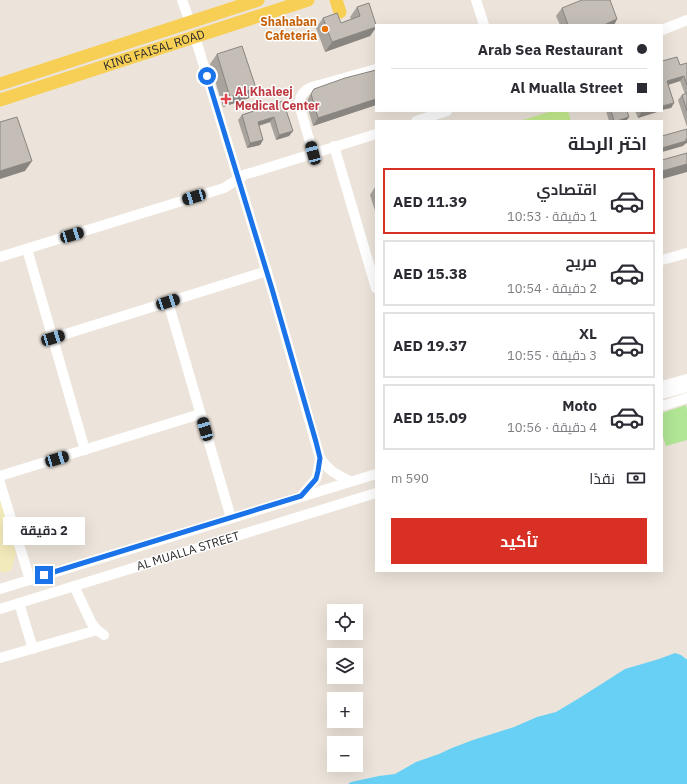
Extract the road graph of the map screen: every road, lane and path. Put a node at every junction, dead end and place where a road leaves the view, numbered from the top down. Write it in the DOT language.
graph roads {
  1 [pos="182,0"];
  2 [pos="258,0"];
  3 [pos="308,0"];
  4 [pos="476,0"];
  5 [pos="687,20"];
  6 [pos="190,22"];
  7 [pos="484,24"];
  8 [pos="663,30"];
  9 [pos="195,37"];
  10 [pos="118,45"];
  11 [pos="120,61"];
  12 [pos="375,68"];
  13 [pos="0,84"];
  14 [pos="0,100"];
  15 [pos="444,112"];
  16 [pos="419,120"];
  17 [pos="375,134"];
  18 [pos="334,146"];
  19 [pos="313,153"];
  20 [pos="239,179"];
  21 [pos="27,249"];
  22 [pos="687,253"];
  23 [pos="0,257"];
  24 [pos="663,260"];
  25 [pos="267,271"];
  26 [pos="375,285"];
  27 [pos="168,302"];
  28 [pos="53,338"];
  29 [pos="687,379"];
  30 [pos="663,386"];
  31 [pos="687,387"];
  32 [pos="663,394"];
  33 [pos="687,398"];
  34 [pos="663,406"];
  35 [pos="200,414"];
  36 [pos="85,450"];
  37 [pos="320,458"];
  38 [pos="375,474"];
  39 [pos="0,476"];
  40 [pos="350,481"];
  41 [pos="0,482"];
  42 [pos="375,493"];
  43 [pos="301,496"];
  44 [pos="231,518"];
  45 [pos="30,580"];
  46 [pos="74,586"];
  47 [pos="0,589"];
  48 [pos="19,603"];
  49 [pos="0,609"];
  50 [pos="33,648"];
  51 [pos="0,658"];
  1 -- 6 [label="street"];
  2 -- 6 [label="main road, KING FAISAL ROAD"];
  3 -- 9 [label="main road, KING FAISAL ROAD"];
  4 -- 7 [label="street"];
  5 -- 8 [label="street"];
  6 -- 10 [label="main road, KING FAISAL ROAD"];
  9 -- 11 [label="main road, KING FAISAL ROAD"];
  9 -- 20 [label="street"];
  10 -- 11 [label="main road"];
  10 -- 13 [label="main road, KING FAISAL ROAD"];
  11 -- 14 [label="main road, KING FAISAL ROAD"];
  12 -- 19 [label="street"];
  15 -- 16 [label="street"];
  17 -- 18 [label="street"];
  18 -- 19 [label="street"];
  18 -- 26 [label="street"];
  19 -- 20 [label="street"];
  20 -- 21 [label="street"];
  20 -- 25 [label="street"];
  21 -- 23 [label="street"];
  21 -- 28 [label="street"];
  22 -- 24 [label="street"];
  25 -- 27 [label="street"];
  25 -- 37 [label="street"];
  27 -- 28 [label="street"];
  27 -- 35 [label="street"];
  28 -- 36 [label="street"];
  29 -- 30 [label="street"];
  31 -- 32 [label="street"];
  33 -- 34 [label="street"];
  35 -- 36 [label="street"];
  35 -- 44 [label="street"];
  36 -- 39 [label="street"];
  37 -- 40 [label="street"];
  37 -- 43 [label="street"];
  38 -- 40 [label="street, AL MUALLA STREET"];
  40 -- 43 [label="street, AL MUALLA STREET"];
  41 -- 45 [label="street"];
  42 -- 46 [label="street, AL MUALLA STREET"];
  43 -- 44 [label="street, AL MUALLA STREET"];
  44 -- 45 [label="street, AL MUALLA STREET"];
  45 -- 47 [label="street, AL MUALLA STREET"];
  46 -- 48 [label="street, AL MUALLA STREET"];
  46 -- 50 [label="street"];
  48 -- 49 [label="street, AL MUALLA STREET"];
  48 -- 50 [label="street"];
  50 -- 51 [label="street"];
}
